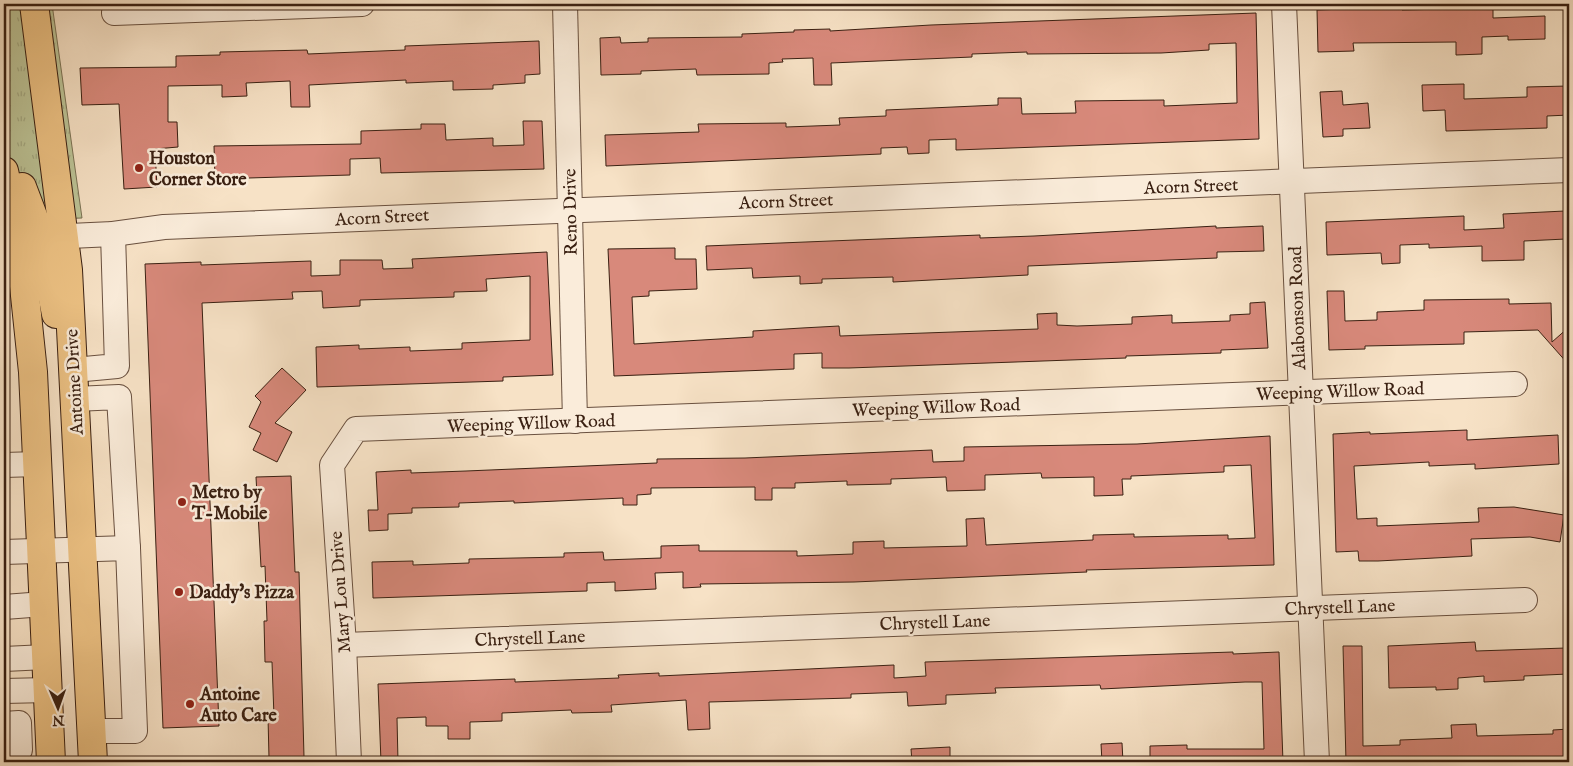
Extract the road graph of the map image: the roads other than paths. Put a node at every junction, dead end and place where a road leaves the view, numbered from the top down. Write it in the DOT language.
graph roads {
  1 [pos="34,4"];
  2 [pos="362,4"];
  3 [pos="565,4"];
  4 [pos="1284,4"];
  5 [pos="114,13"];
  6 [pos="4,164"];
  7 [pos="1569,170"];
  8 [pos="4,172"];
  9 [pos="1292,183"];
  10 [pos="570,208"];
  11 [pos="113,234"];
  12 [pos="32,238"];
  13 [pos="4,286"];
  14 [pos="28,318"];
  15 [pos="74,367"];
  16 [pos="1516,384"];
  17 [pos="1301,393"];
  18 [pos="75,399"];
  19 [pos="575,421"];
  20 [pos="356,429"];
  21 [pos="38,464"];
  22 [pos="4,465"];
  23 [pos="128,548"];
  24 [pos="42,550"];
  25 [pos="82,550"];
  26 [pos="4,552"];
  27 [pos="1526,600"];
  28 [pos="44,604"];
  29 [pos="4,607"];
  30 [pos="1310,608"];
  31 [pos="344,645"];
  32 [pos="46,657"];
  33 [pos="4,660"];
  34 [pos="48,690"];
  35 [pos="4,691"];
  36 [pos="4,724"];
  37 [pos="91,731"];
  38 [pos="4,750"];
  39 [pos="52,762"];
  40 [pos="93,762"];
  41 [pos="349,762"];
  42 [pos="1317,762"];
  1 -- 12 [label="main road, Antoine Drive"];
  2 -- 5 [label="street"];
  3 -- 10 [label="street, Reno Drive"];
  4 -- 9 [label="street, Alabonson Road"];
  6 -- 12 [label="main road"];
  7 -- 9 [label="street, Acorn Street"];
  8 -- 12 [label="main road, Antoine Drive"];
  9 -- 10 [label="street, Acorn Street"];
  9 -- 17 [label="street, Alabonson Road"];
  10 -- 11 [label="street, Acorn Street"];
  10 -- 19 [label="street, Reno Drive"];
  11 -- 12 [label="street, Acorn Street"];
  11 -- 15 [label="street"];
  12 -- 14 [label="main road, Antoine Drive"];
  12 -- 15 [label="main road, Antoine Drive"];
  13 -- 14 [label="main road"];
  14 -- 21 [label="main road, Antoine Drive"];
  15 -- 18 [label="main road, Antoine Drive"];
  16 -- 17 [label="street, Weeping Willow Road"];
  17 -- 19 [label="street, Weeping Willow Road"];
  17 -- 30 [label="street, Alabonson Road"];
  18 -- 23 [label="street"];
  18 -- 25 [label="main road, Antoine Drive"];
  19 -- 20 [label="street, Weeping Willow Road"];
  20 -- 31 [label="street, Mary Lou Drive"];
  21 -- 22 [label="street"];
  21 -- 24 [label="main road, Antoine Drive"];
  23 -- 25 [label="street"];
  23 -- 37 [label="street"];
  24 -- 25 [label="street"];
  24 -- 26 [label="street"];
  24 -- 28 [label="main road, Antoine Drive"];
  25 -- 37 [label="main road, Antoine Drive"];
  27 -- 30 [label="street, Chrystell Lane"];
  28 -- 29 [label="street"];
  28 -- 32 [label="main road, Antoine Drive"];
  30 -- 31 [label="street, Chrystell Lane"];
  30 -- 42 [label="street, Alabonson Road"];
  31 -- 41 [label="street, Mary Lou Drive"];
  32 -- 33 [label="street"];
  32 -- 34 [label="main road, Antoine Drive"];
  34 -- 35 [label="street"];
  34 -- 39 [label="main road, Antoine Drive"];
  36 -- 38 [label="street"];
  37 -- 40 [label="main road, Antoine Drive"];
}
